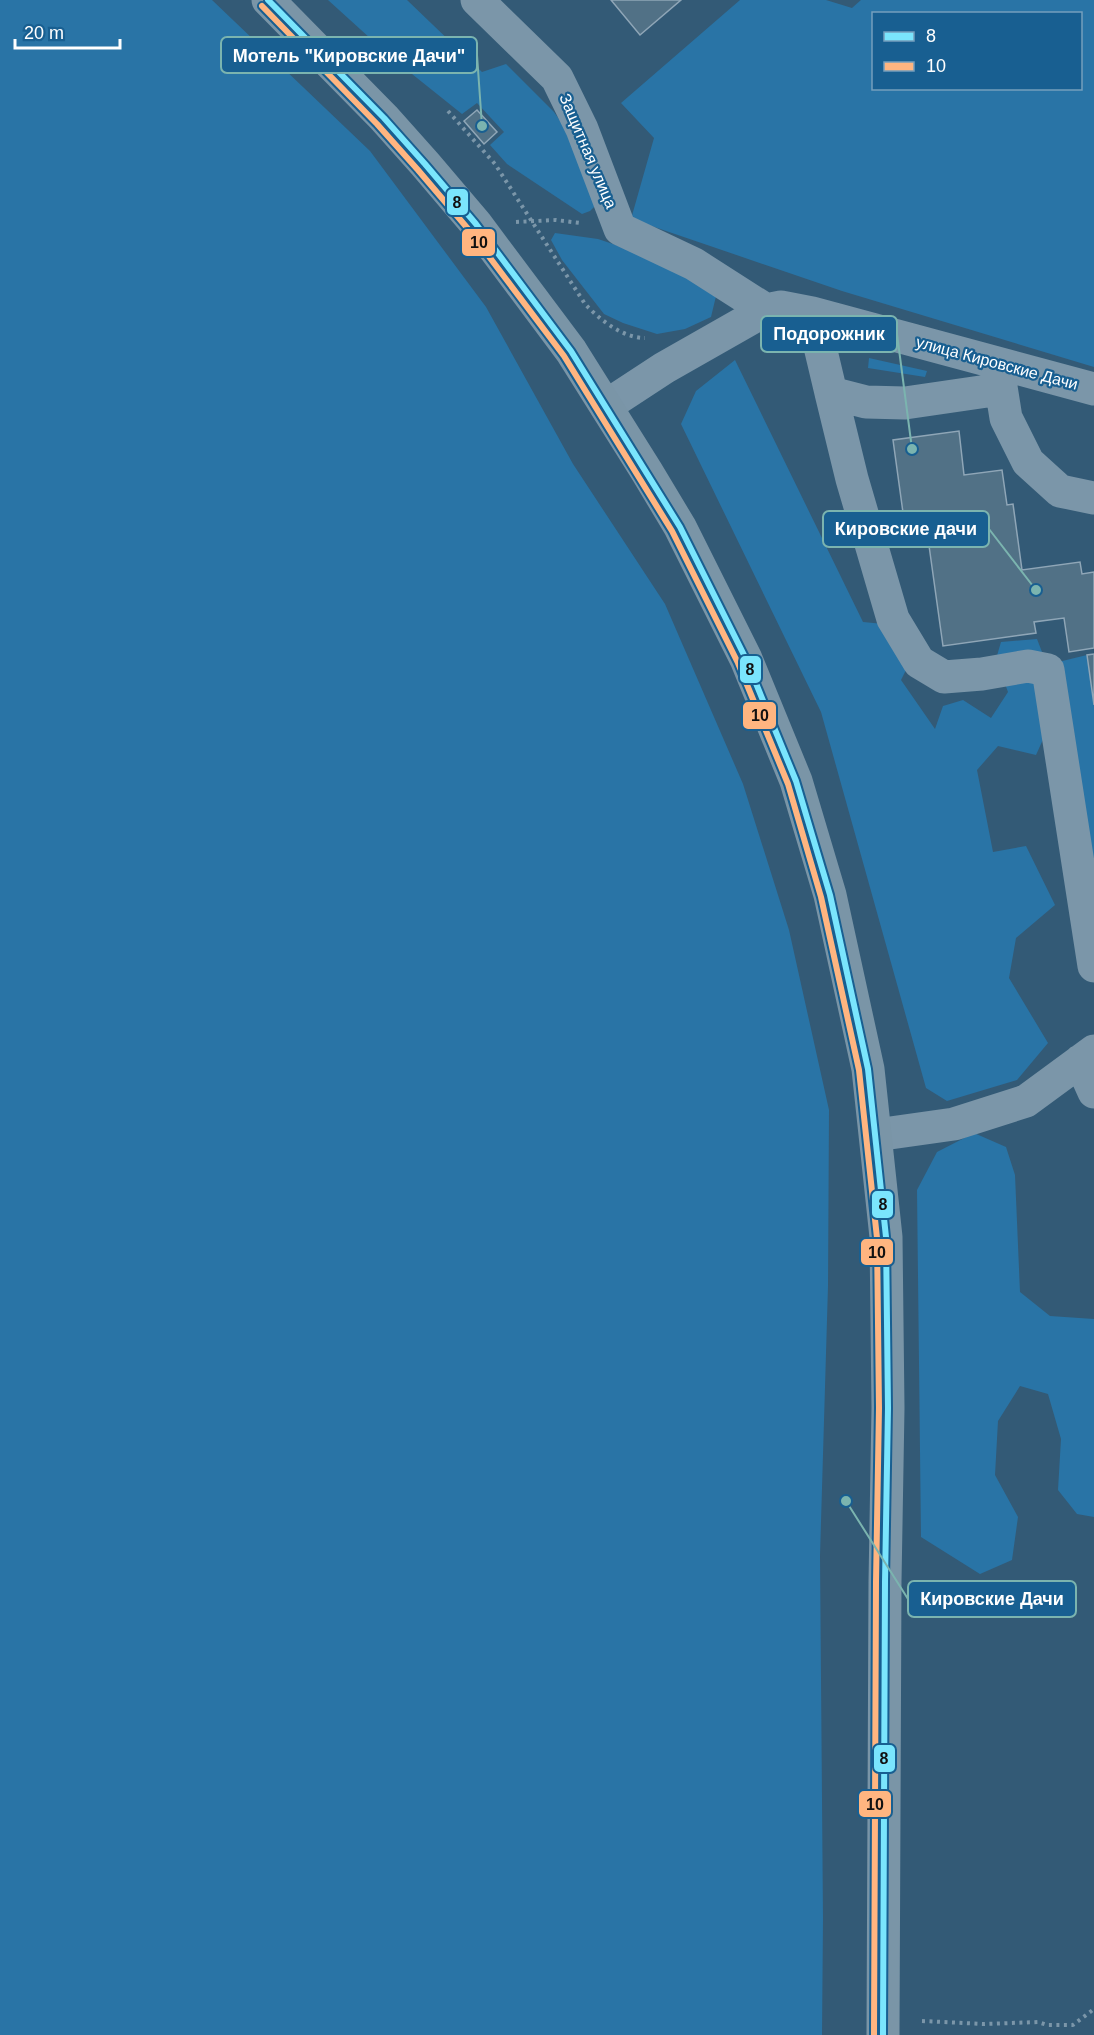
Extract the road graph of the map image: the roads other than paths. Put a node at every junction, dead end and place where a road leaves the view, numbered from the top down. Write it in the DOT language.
graph roads {
  1 [pos="268,0"];
  2 [pos="477,0"];
  3 [pos="766,310"];
  4 [pos="812,313"];
  5 [pos="999,376"];
  6 [pos="1094,389"];
  7 [pos="831,393"];
  8 [pos="606,406"];
  9 [pos="1094,498"];
  10 [pos="1094,966"];
  11 [pos="1087,1056"];
  12 [pos="1094,1092"];
  13 [pos="876,1135"];
  14 [pos="883,2035"];
  1 -- 8 [label="main road"];
  2 -- 3 [label="street, Защитная улица"];
  3 -- 4 [label="street, улица Кировские Дачи"];
  3 -- 8 [label="street, улица Кировские Дачи"];
  4 -- 5 [label="street, улица Кировские Дачи"];
  4 -- 7 [label="street"];
  5 -- 6 [label="street, улица Кировские Дачи"];
  5 -- 7 [label="street"];
  5 -- 9 [label="street"];
  7 -- 10 [label="street"];
  8 -- 13 [label="main road"];
  11 -- 12 [label="street"];
  11 -- 13 [label="street"];
  13 -- 14 [label="main road"];
}
